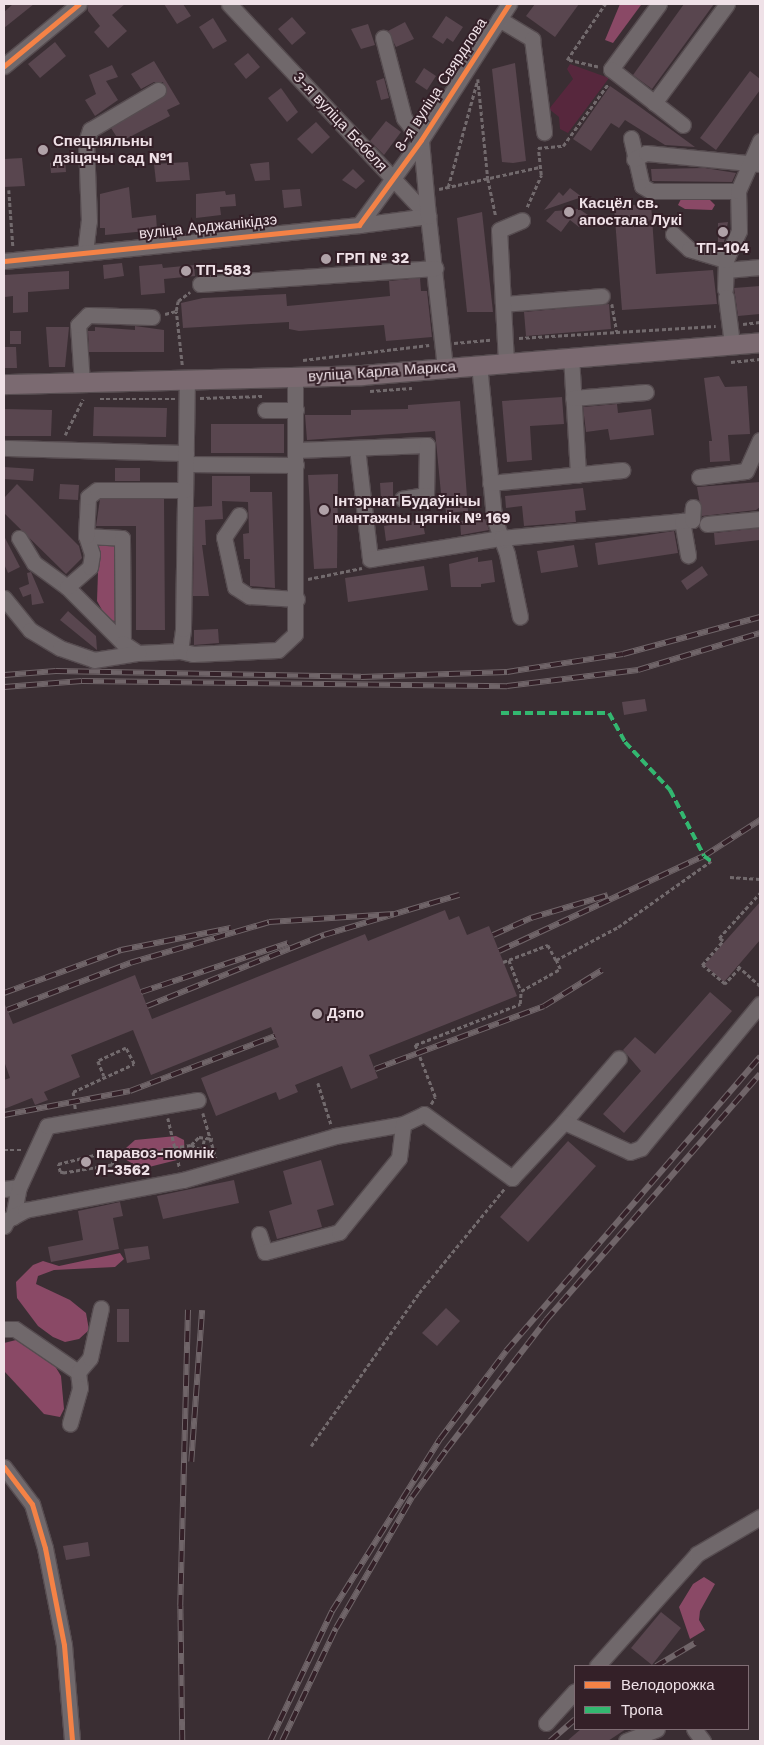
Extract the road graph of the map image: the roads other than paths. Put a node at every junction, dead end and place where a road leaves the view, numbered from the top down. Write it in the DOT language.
graph roads {
  1 [pos="79,4"];
  2 [pos="230,4"];
  3 [pos="509,4"];
  4 [pos="659,4"];
  5 [pos="727,4"];
  6 [pos="499,20"];
  7 [pos="383,38"];
  8 [pos="4,66"];
  9 [pos="158,90"];
  10 [pos="654,103"];
  11 [pos="683,126"];
  12 [pos="544,132"];
  13 [pos="631,138"];
  14 [pos="421,140"];
  15 [pos="760,141"];
  16 [pos="634,159"];
  17 [pos="755,164"];
  18 [pos="393,179"];
  19 [pos="738,191"];
  20 [pos="428,216"];
  21 [pos="522,220"];
  22 [pos="359,225"];
  23 [pos="673,234"];
  24 [pos="85,252"];
  25 [pos="9,260"];
  26 [pos="726,265"];
  27 [pos="760,267"];
  28 [pos="435,268"];
  29 [pos="200,284"];
  30 [pos="602,296"];
  31 [pos="503,304"];
  32 [pos="152,317"];
  33 [pos="760,342"];
  34 [pos="732,344"];
  35 [pos="571,356"];
  36 [pos="506,362"];
  37 [pos="479,364"];
  38 [pos="445,368"];
  39 [pos="184,375"];
  40 [pos="295,378"];
  41 [pos="4,384"];
  42 [pos="82,391"];
  43 [pos="646,392"];
  44 [pos="573,398"];
  45 [pos="265,410"];
  46 [pos="296,410"];
  47 [pos="760,440"];
  48 [pos="4,448"];
  49 [pos="357,448"];
  50 [pos="186,458"];
  51 [pos="296,458"];
  52 [pos="622,470"];
  53 [pos="578,475"];
  54 [pos="699,477"];
  55 [pos="490,483"];
  56 [pos="185,490"];
  57 [pos="402,499"];
  58 [pos="693,507"];
  59 [pos="239,515"];
  60 [pos="760,519"];
  61 [pos="682,521"];
  62 [pos="707,524"];
  63 [pos="86,536"];
  64 [pos="20,538"];
  65 [pos="501,538"];
  66 [pos="688,555"];
  67 [pos="67,586"];
  68 [pos="4,598"];
  69 [pos="297,599"];
  70 [pos="520,617"];
  71 [pos="123,643"];
  72 [pos="180,651"];
  73 [pos="138,653"];
  74 [pos="760,1004"];
  75 [pos="619,1058"];
  76 [pos="198,1100"];
  77 [pos="564,1122"];
  78 [pos="403,1124"];
  79 [pos="19,1187"];
  80 [pos="4,1188"];
  81 [pos="8,1221"];
  82 [pos="259,1234"];
  83 [pos="101,1308"];
  84 [pos="4,1328"];
  85 [pos="78,1372"];
  86 [pos="70,1424"];
  87 [pos="4,1467"];
  88 [pos="760,1517"];
  89 [pos="598,1665"];
  90 [pos="574,1692"];
  91 [pos="546,1724"];
  92 [pos="654,1730"];
  93 [pos="695,1730"];
  94 [pos="72,1741"];
  95 [pos="626,1741"];
  96 [pos="703,1741"];
  1 -- 8 [label="street"];
  2 -- 18 [label="street, 3-я вуліца Бебеля"];
  3 -- 6 [label="street, 8-я вуліца Свярдлова"];
  4 -- 10 [label="street"];
  5 -- 10 [label="street"];
  6 -- 12 [label="street"];
  6 -- 14 [label="street, 8-я вуліца Свярдлова"];
  7 -- 14 [label="street"];
  9 -- 24 [label="street"];
  10 -- 11 [label="street"];
  13 -- 16 [label="street"];
  14 -- 18 [label="street, 8-я вуліца Свярдлова"];
  14 -- 20 [label="street"];
  15 -- 17 [label="street"];
  16 -- 17 [label="street"];
  16 -- 19 [label="street"];
  17 -- 19 [label="street"];
  18 -- 20 [label="street, 3-я вуліца Бебеля"];
  18 -- 22 [label="street"];
  19 -- 26 [label="street"];
  20 -- 22 [label="street, вуліца Арджанікідзэ"];
  20 -- 28 [label="street"];
  21 -- 31 [label="street"];
  22 -- 24 [label="street, вуліца Арджанікідзэ"];
  23 -- 26 [label="street"];
  24 -- 25 [label="street, вуліца Арджанікідзэ"];
  26 -- 27 [label="street"];
  26 -- 34 [label="street"];
  28 -- 29 [label="street"];
  28 -- 38 [label="street"];
  30 -- 31 [label="street"];
  31 -- 36 [label="street"];
  32 -- 42 [label="street"];
  33 -- 34 [label="main road, вуліца Карла Маркса"];
  34 -- 35 [label="main road, вуліца Карла Маркса"];
  35 -- 36 [label="main road, вуліца Карла Маркса"];
  35 -- 44 [label="street"];
  36 -- 37 [label="main road, вуліца Карла Маркса"];
  37 -- 38 [label="main road, вуліца Карла Маркса"];
  37 -- 55 [label="street"];
  38 -- 40 [label="main road, вуліца Карла Маркса"];
  39 -- 40 [label="main road, вуліца Карла Маркса"];
  39 -- 42 [label="main road, вуліца Карла Маркса"];
  39 -- 50 [label="street"];
  40 -- 46 [label="street"];
  41 -- 42 [label="main road, вуліца Карла Маркса"];
  43 -- 44 [label="street"];
  44 -- 53 [label="street"];
  45 -- 46 [label="street"];
  46 -- 51 [label="street"];
  47 -- 54 [label="street"];
  48 -- 50 [label="street"];
  49 -- 51 [label="street"];
  49 -- 57 [label="street"];
  49 -- 65 [label="street"];
  50 -- 51 [label="street"];
  50 -- 56 [label="street"];
  51 -- 69 [label="street"];
  52 -- 53 [label="street"];
  53 -- 55 [label="street"];
  55 -- 65 [label="street"];
  56 -- 63 [label="street"];
  56 -- 72 [label="street"];
  58 -- 61 [label="street"];
  59 -- 69 [label="street"];
  60 -- 62 [label="street"];
  61 -- 65 [label="street"];
  61 -- 66 [label="street"];
  63 -- 67 [label="street"];
  63 -- 71 [label="street"];
  64 -- 67 [label="street"];
  65 -- 70 [label="street"];
  67 -- 71 [label="street"];
  68 -- 73 [label="street"];
  69 -- 72 [label="street"];
  71 -- 73 [label="street"];
  72 -- 73 [label="street"];
  74 -- 77 [label="street"];
  75 -- 77 [label="street"];
  76 -- 79 [label="street"];
  77 -- 78 [label="street"];
  78 -- 81 [label="street"];
  78 -- 82 [label="street"];
  79 -- 80 [label="street"];
  79 -- 81 [label="street"];
  83 -- 85 [label="street"];
  84 -- 85 [label="street"];
  85 -- 86 [label="street"];
  87 -- 94 [label="street"];
  88 -- 89 [label="street"];
  90 -- 91 [label="street"];
  92 -- 95 [label="street"];
  93 -- 96 [label="street"];
}
